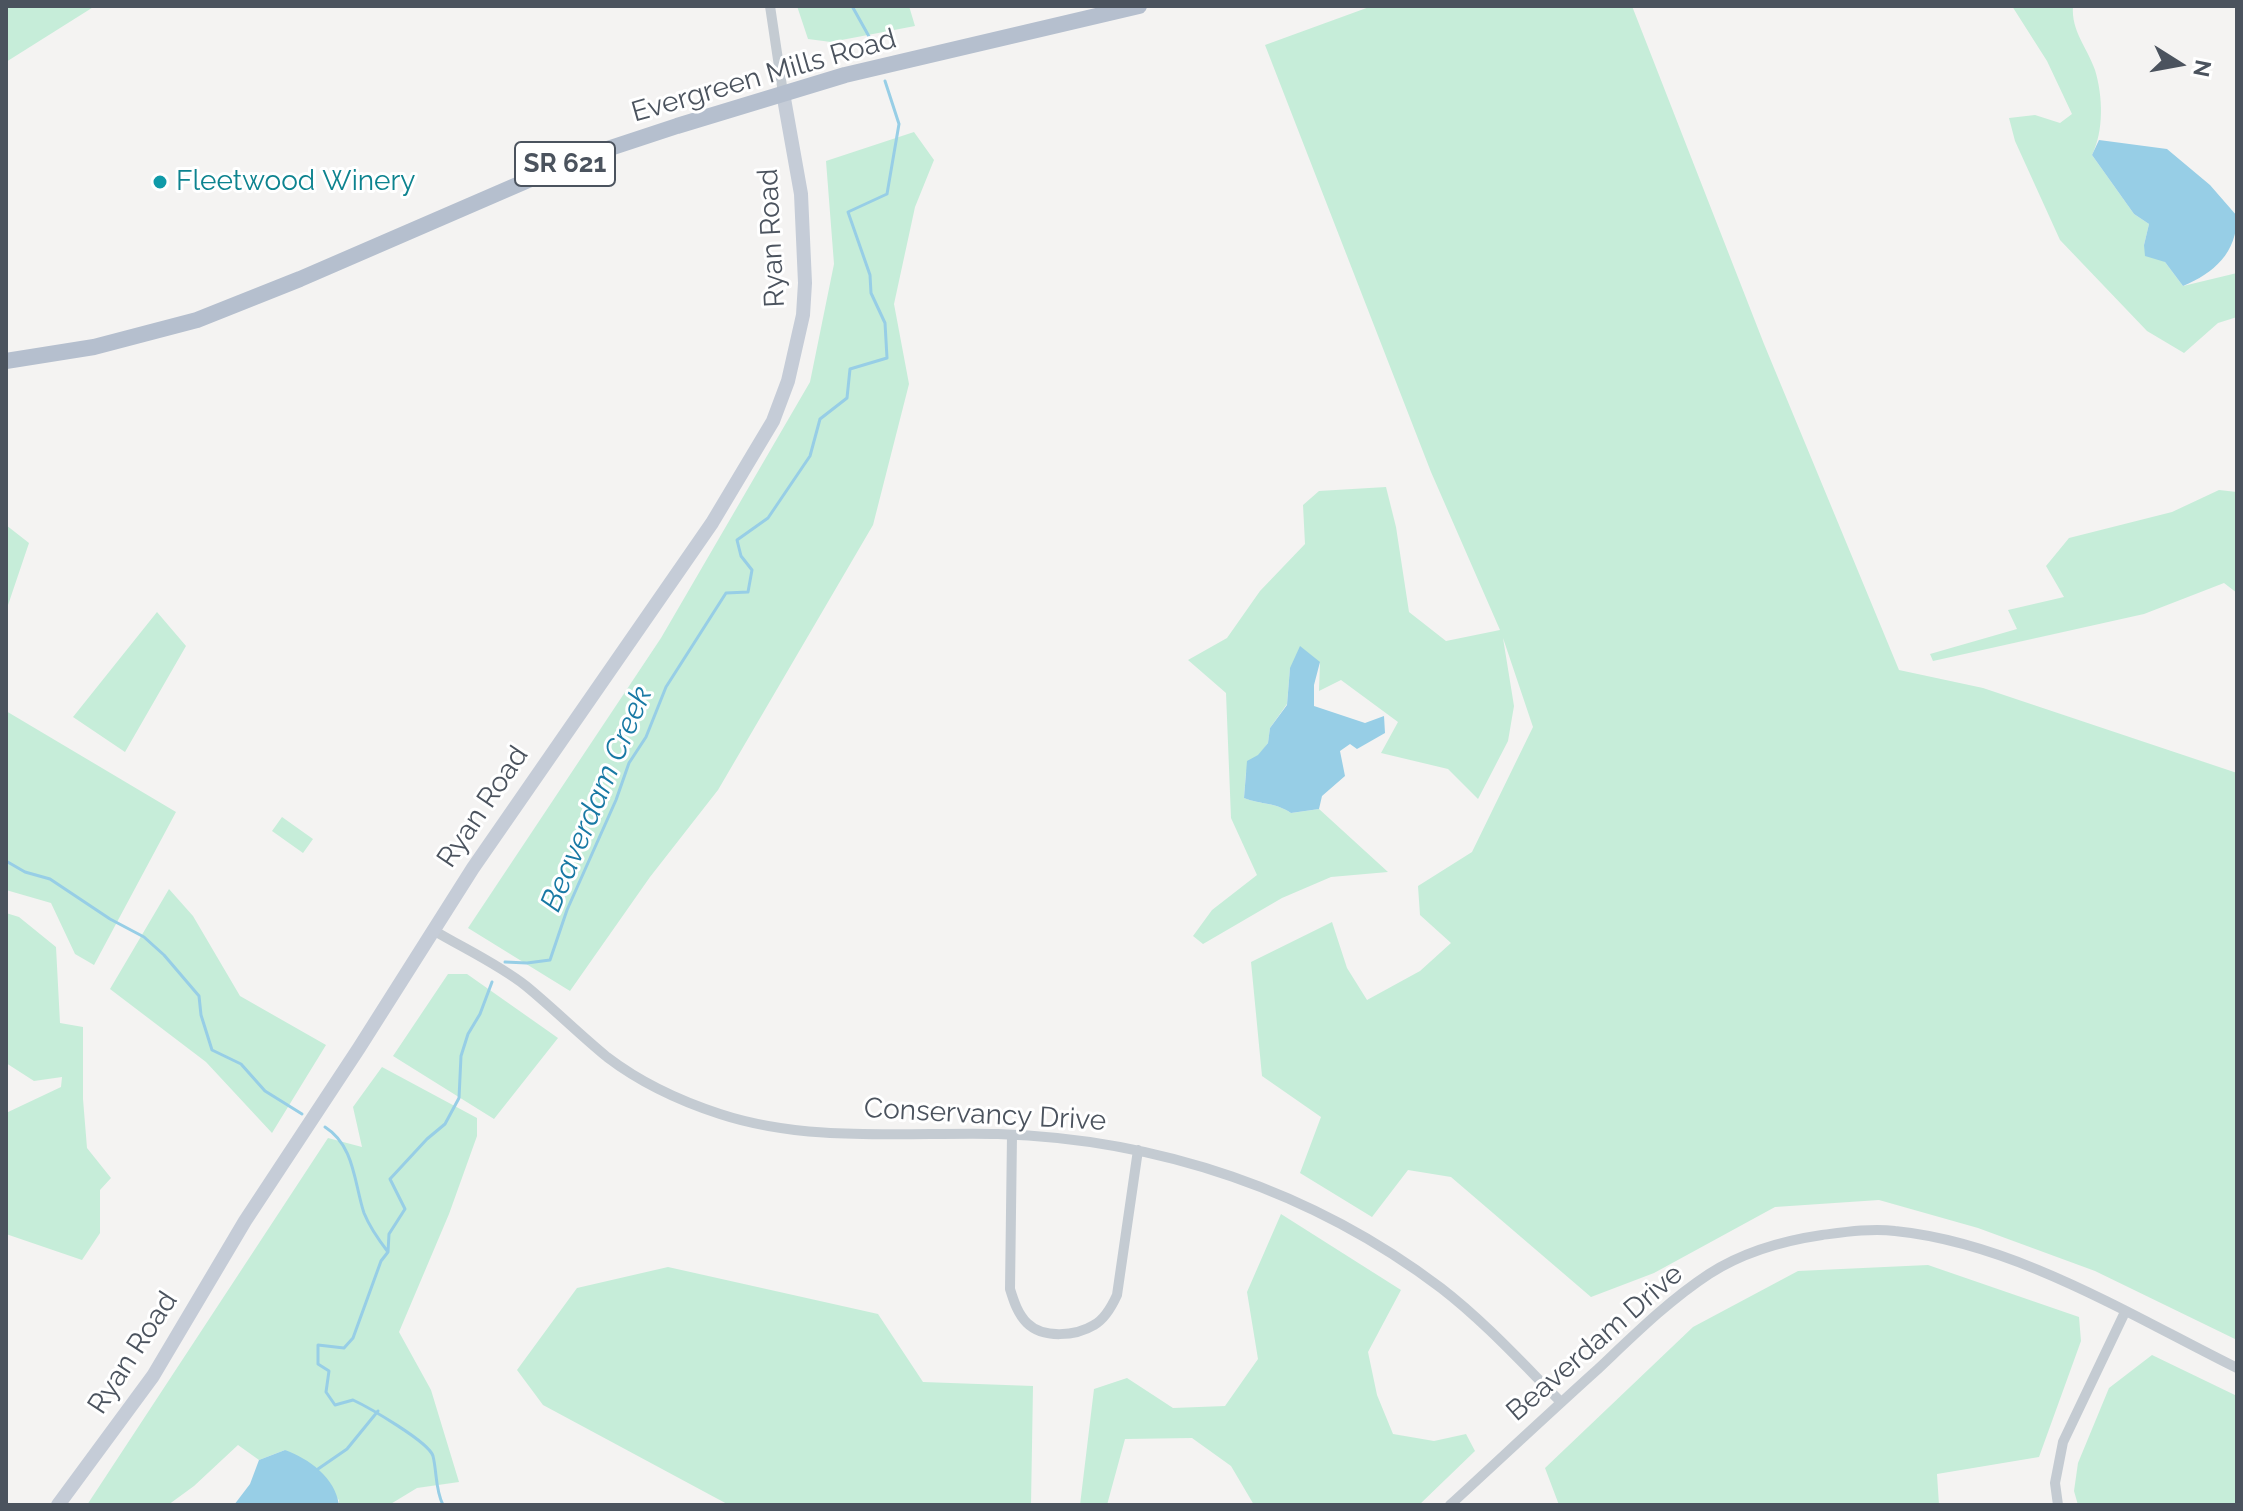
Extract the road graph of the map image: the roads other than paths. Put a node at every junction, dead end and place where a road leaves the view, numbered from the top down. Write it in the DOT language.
graph roads {
  1 [pos="770,6"];
  2 [pos="1139,6"];
  3 [pos="783,93"];
  4 [pos="6,361"];
  5 [pos="433,930"];
  6 [pos="1012,1135"];
  7 [pos="1138,1150"];
  8 [pos="2125,1312"];
  9 [pos="2237,1368"];
  10 [pos="1561,1402"];
  11 [pos="58,1505"];
  12 [pos="1450,1505"];
  13 [pos="2058,1505"];
  1 -- 3 [label="street"];
  2 -- 3 [label="main road, Evergreen Mills Road / SR 621"];
  3 -- 4 [label="main road, Evergreen Mills Road / SR 621"];
  3 -- 5 [label="main road, Ryan Road"];
  5 -- 6 [label="street, Conservancy Drive"];
  5 -- 11 [label="main road, Ryan Road"];
  6 -- 7 [label="street, Conservancy Drive"];
  6 -- 7 [label="street"];
  7 -- 10 [label="street, Conservancy Drive"];
  8 -- 9 [label="street, Beaverdam Drive"];
  8 -- 10 [label="street, Beaverdam Drive"];
  8 -- 13 [label="street"];
  10 -- 12 [label="street, Beaverdam Drive"];
}
